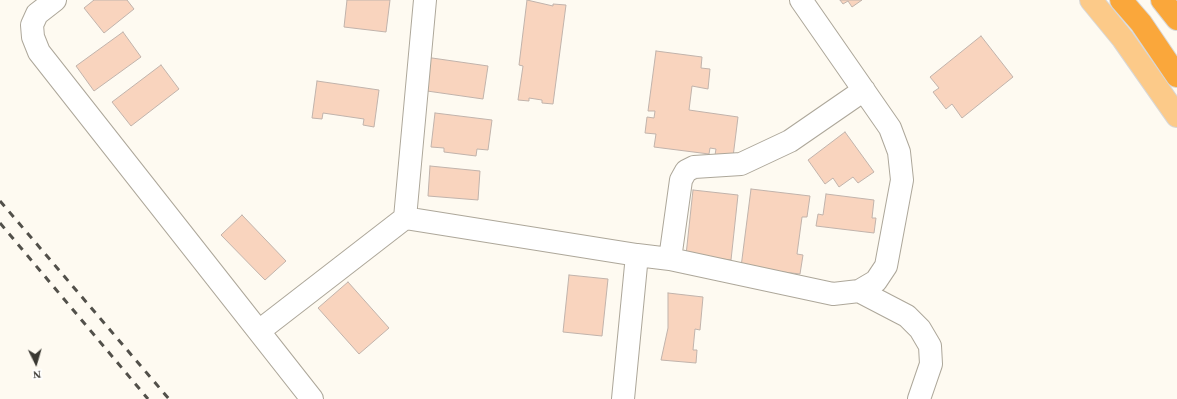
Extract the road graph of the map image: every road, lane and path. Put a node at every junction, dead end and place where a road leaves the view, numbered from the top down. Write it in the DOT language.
graph roads {
  1 [pos="55,0"];
  2 [pos="425,0"];
  3 [pos="800,0"];
  4 [pos="1091,0"];
  5 [pos="1121,0"];
  6 [pos="1162,0"];
  7 [pos="1177,19"];
  8 [pos="1177,76"];
  9 [pos="864,90"];
  10 [pos="1177,116"];
  11 [pos="405,218"];
  12 [pos="637,255"];
  13 [pos="670,259"];
  14 [pos="859,291"];
  15 [pos="259,331"];
  16 [pos="312,399"];
  17 [pos="623,399"];
  18 [pos="919,399"];
  1 -- 15 [label="street"];
  2 -- 11 [label="street"];
  3 -- 9 [label="street"];
  4 -- 10 [label="main road"];
  5 -- 8 [label="highway"];
  6 -- 7 [label="highway"];
  9 -- 13 [label="street"];
  9 -- 14 [label="street"];
  11 -- 12 [label="street"];
  11 -- 15 [label="street"];
  12 -- 13 [label="street"];
  12 -- 17 [label="street"];
  13 -- 14 [label="street"];
  14 -- 18 [label="street"];
  15 -- 16 [label="street"];
}
